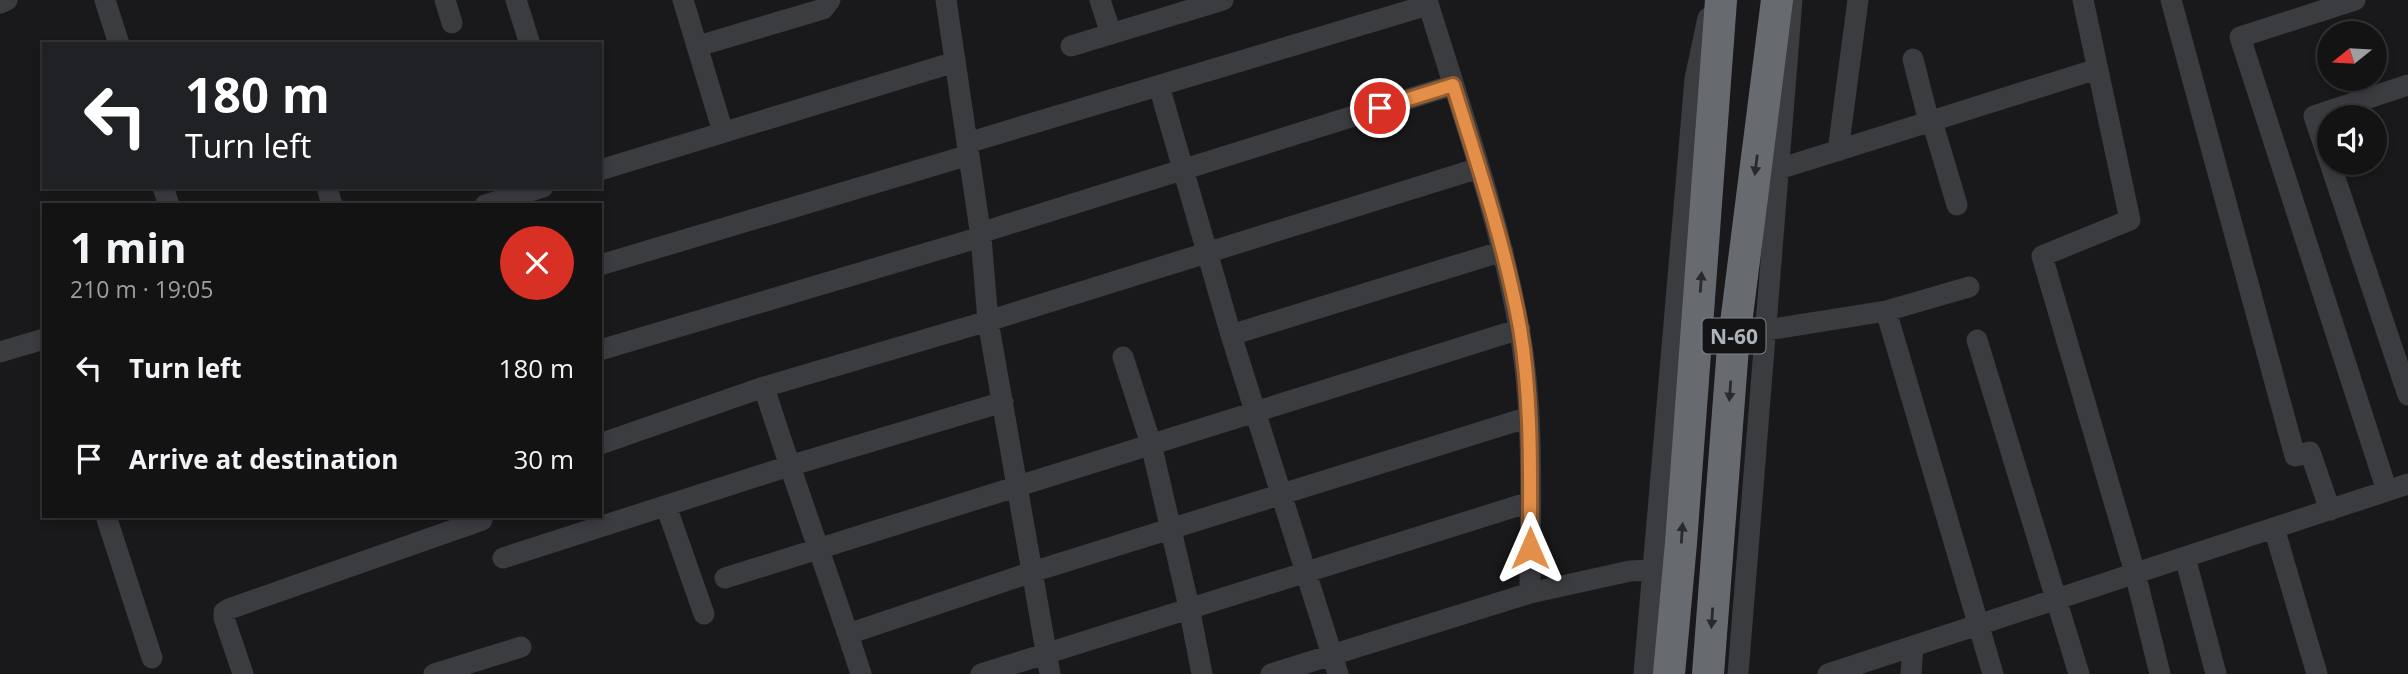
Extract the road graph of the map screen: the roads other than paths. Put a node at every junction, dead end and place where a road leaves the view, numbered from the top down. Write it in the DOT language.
graph roads {
  1 [pos="7,0"];
  2 [pos="106,0"];
  3 [pos="445,0"];
  4 [pos="516,0"];
  5 [pos="683,0"];
  6 [pos="830,0"];
  7 [pos="946,0"];
  8 [pos="1100,0"];
  9 [pos="1712,0"];
  10 [pos="1721,0"];
  11 [pos="1777,0"];
  12 [pos="1792,0"];
  13 [pos="1858,0"];
  14 [pos="2083,0"];
  15 [pos="2102,0"];
  16 [pos="2171,0"];
  17 [pos="2355,0"];
  18 [pos="1209,2"];
  19 [pos="1428,2"];
  20 [pos="0,3"];
  21 [pos="1155,10"];
  22 [pos="452,23"];
  23 [pos="2089,28"];
  24 [pos="1111,34"];
  25 [pos="118,42"];
  26 [pos="529,42"];
  27 [pos="698,46"];
  28 [pos="1070,46"];
  29 [pos="1913,59"];
  30 [pos="955,62"];
  31 [pos="2098,69"];
  32 [pos="1453,85"];
  33 [pos="2408,85"];
  34 [pos="1159,86"];
  35 [pos="2347,105"];
  36 [pos="1931,121"];
  37 [pos="723,132"];
  38 [pos="968,149"];
  39 [pos="1838,151"];
  40 [pos="1479,168"];
  41 [pos="602,169"];
  42 [pos="1183,169"];
  43 [pos="1779,169"];
  44 [pos="2335,175"];
  45 [pos="537,189"];
  46 [pos="491,203"];
  47 [pos="1957,205"];
  48 [pos="981,235"];
  49 [pos="1503,251"];
  50 [pos="1206,252"];
  51 [pos="602,264"];
  52 [pos="1969,287"];
  53 [pos="1886,311"];
  54 [pos="988,321"];
  55 [pos="1520,329"];
  56 [pos="1767,330"];
  57 [pos="1231,335"];
  58 [pos="42,340"];
  59 [pos="1977,340"];
  60 [pos="602,349"];
  61 [pos="0,352"];
  62 [pos="1123,357"];
  63 [pos="764,387"];
  64 [pos="2408,395"];
  65 [pos="1003,402"];
  66 [pos="1255,411"];
  67 [pos="1530,417"];
  68 [pos="602,443"];
  69 [pos="1152,444"];
  70 [pos="789,466"];
  71 [pos="2408,484"];
  72 [pos="1018,487"];
  73 [pos="2387,491"];
  74 [pos="1283,495"];
  75 [pos="1530,502"];
  76 [pos="666,506"];
  77 [pos="2330,510"];
  78 [pos="107,518"];
  79 [pos="482,518"];
  80 [pos="2274,528"];
  81 [pos="1172,529"];
  82 [pos="820,548"];
  83 [pos="2185,557"];
  84 [pos="503,558"];
  85 [pos="1654,570"];
  86 [pos="1305,571"];
  87 [pos="1032,572"];
  88 [pos="2134,573"];
  89 [pos="725,578"];
  90 [pos="1530,593"];
  91 [pos="2056,599"];
  92 [pos="1189,607"];
  93 [pos="704,614"];
  94 [pos="1978,624"];
  95 [pos="848,634"];
  96 [pos="1913,646"];
  97 [pos="521,647"];
  98 [pos="1047,652"];
  99 [pos="152,658"];
  100 [pos="1335,665"];
  101 [pos="243,674"];
  102 [pos="434,674"];
  103 [pos="861,674"];
  104 [pos="981,674"];
  105 [pos="1050,674"];
  106 [pos="1202,674"];
  107 [pos="1271,674"];
  108 [pos="1644,674"];
  109 [pos="1669,674"];
  110 [pos="1708,674"];
  111 [pos="1738,674"];
  112 [pos="1828,674"];
  113 [pos="1910,674"];
  114 [pos="1993,674"];
  115 [pos="2079,674"];
  116 [pos="2160,674"];
  117 [pos="2216,674"];
  118 [pos="2317,674"];
  1 -- 20 [label="street"];
  2 -- 25 [label="street"];
  3 -- 22 [label="street"];
  4 -- 26 [label="street"];
  5 -- 27 [label="street"];
  6 -- 27 [label="street"];
  7 -- 30 [label="street"];
  8 -- 24 [label="street"];
  9 -- 85 [label="street"];
  109 -- 10 [label="highway, N-60, one-way"];
  11 -- 110 [label="highway, N-60, one-way"];
  12 -- 43 [label="street"];
  13 -- 39 [label="street"];
  14 -- 23 [label="street"];
  15 -- 23 [label="street"];
  16 -- 77 [label="street"];
  17 -- 73 [label="street"];
  18 -- 21 [label="street"];
  19 -- 32 [label="street"];
  19 -- 34 [label="street"];
  21 -- 24 [label="street"];
  23 -- 31 [label="street"];
  24 -- 28 [label="street"];
  27 -- 37 [label="street"];
  29 -- 36 [label="street"];
  30 -- 37 [label="street"];
  30 -- 38 [label="street"];
  31 -- 36 [label="street"];
  31 -- 88 [label="street"];
  32 -- 40 [label="street"];
  32 -- 42 [label="street"];
  33 -- 35 [label="street"];
  34 -- 38 [label="street"];
  34 -- 42 [label="street"];
  36 -- 39 [label="street"];
  36 -- 47 [label="street"];
  37 -- 41 [label="street"];
  38 -- 48 [label="street"];
  38 -- 51 [label="street"];
  39 -- 43 [label="street"];
  40 -- 49 [label="street"];
  40 -- 50 [label="street"];
  42 -- 48 [label="street"];
  42 -- 50 [label="street"];
  43 -- 56 [label="street"];
  44 -- 64 [label="street"];
  45 -- 46 [label="street"];
  48 -- 54 [label="street"];
  48 -- 60 [label="street"];
  49 -- 55 [label="street"];
  49 -- 57 [label="street"];
  50 -- 54 [label="street"];
  50 -- 57 [label="street"];
  52 -- 53 [label="street"];
  53 -- 56 [label="street"];
  53 -- 94 [label="street"];
  54 -- 63 [label="street"];
  54 -- 65 [label="street"];
  55 -- 66 [label="street"];
  55 -- 67 [label="street"];
  56 -- 111 [label="street"];
  57 -- 66 [label="street"];
  58 -- 61 [label="street"];
  59 -- 91 [label="street"];
  62 -- 69 [label="street"];
  63 -- 68 [label="street"];
  63 -- 70 [label="street"];
  65 -- 70 [label="street"];
  65 -- 72 [label="street"];
  66 -- 69 [label="street"];
  66 -- 74 [label="street"];
  67 -- 74 [label="street"];
  67 -- 75 [label="street"];
  69 -- 72 [label="street"];
  69 -- 81 [label="street"];
  70 -- 76 [label="street"];
  70 -- 82 [label="street"];
  71 -- 73 [label="street"];
  72 -- 82 [label="street"];
  72 -- 87 [label="street"];
  73 -- 77 [label="street"];
  74 -- 81 [label="street"];
  74 -- 86 [label="street"];
  75 -- 86 [label="street"];
  75 -- 90 [label="street"];
  76 -- 84 [label="street"];
  76 -- 93 [label="street"];
  77 -- 80 [label="street"];
  78 -- 99 [label="street"];
  79 -- 101 [label="street"];
  80 -- 83 [label="street"];
  80 -- 118 [label="street"];
  81 -- 87 [label="street"];
  81 -- 92 [label="street"];
  82 -- 89 [label="street"];
  82 -- 95 [label="street"];
  83 -- 88 [label="street"];
  83 -- 117 [label="street"];
  85 -- 90 [label="street"];
  85 -- 108 [label="street"];
  86 -- 92 [label="street"];
  86 -- 100 [label="street"];
  87 -- 95 [label="street"];
  87 -- 98 [label="street"];
  88 -- 91 [label="street"];
  88 -- 116 [label="street"];
  90 -- 100 [label="street"];
  91 -- 94 [label="street"];
  91 -- 115 [label="street"];
  92 -- 98 [label="street"];
  92 -- 106 [label="street"];
  94 -- 96 [label="street"];
  94 -- 114 [label="street"];
  95 -- 103 [label="street"];
  96 -- 112 [label="street"];
  96 -- 113 [label="street"];
  97 -- 102 [label="street"];
  98 -- 104 [label="street"];
  98 -- 105 [label="street"];
  100 -- 107 [label="street"];
}
